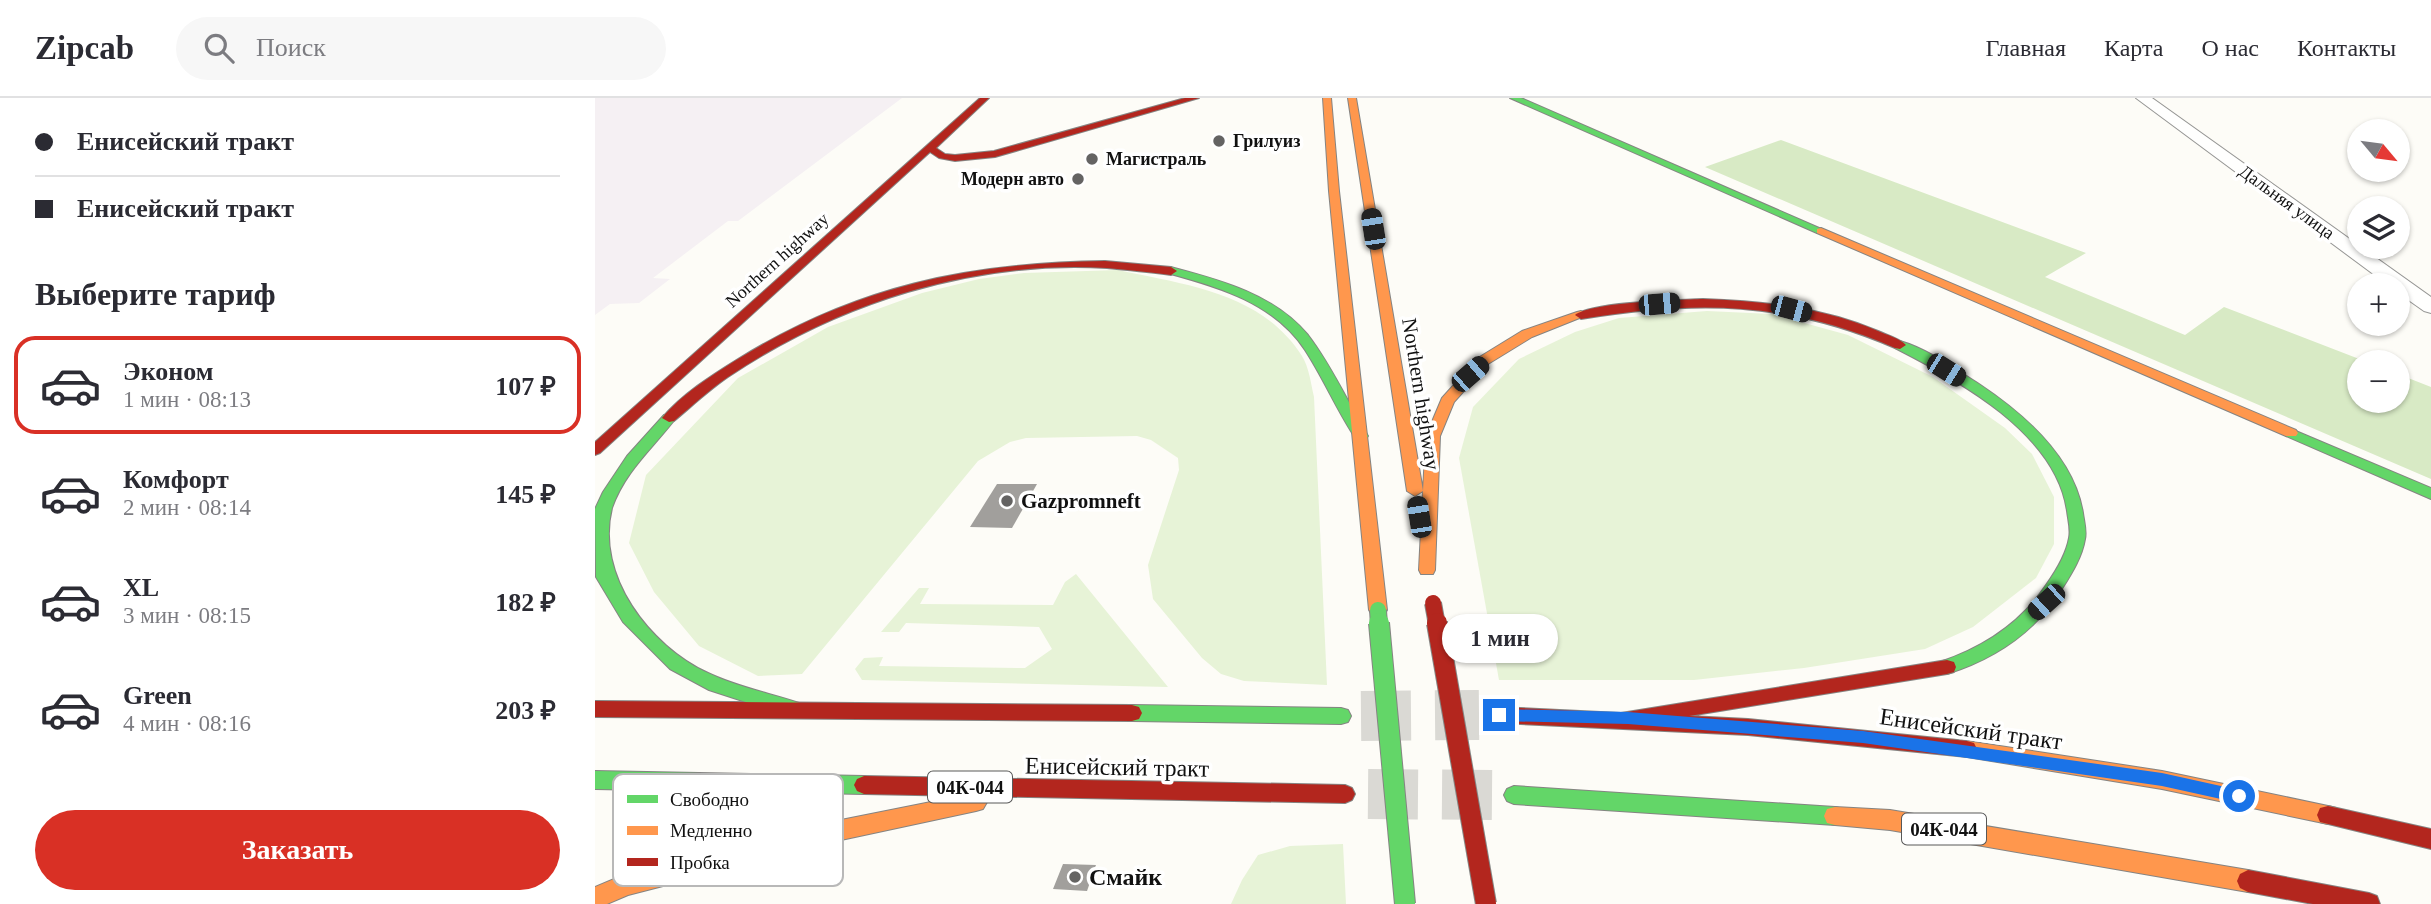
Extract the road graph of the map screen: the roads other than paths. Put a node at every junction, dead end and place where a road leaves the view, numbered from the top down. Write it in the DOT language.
graph roads {
  1 [pos="985,98"];
  2 [pos="1327,98"];
  3 [pos="1352,98"];
  4 [pos="1514,98"];
  5 [pos="2143,98"];
  6 [pos="1188,100"];
  7 [pos="930,148"];
  8 [pos="2431,307"];
  9 [pos="1360,436"];
  10 [pos="595,450"];
  11 [pos="2431,494"];
  12 [pos="1430,586"];
  13 [pos="595,709"];
  14 [pos="792,709"];
  15 [pos="1499,715"];
  16 [pos="1341,716"];
  17 [pos="1628,718"];
  18 [pos="595,780"];
  19 [pos="613,780"];
  20 [pos="843,784"];
  21 [pos="1043,788"];
  22 [pos="1345,794"];
  23 [pos="1514,795"];
  24 [pos="843,830"];
  25 [pos="2431,839"];
  26 [pos="624,886"];
  27 [pos="595,898"];
  28 [pos="1405,904"];
  29 [pos="1486,904"];
  30 [pos="2369,904"];
  1 -- 7 [label="main road, Northern highway"];
  2 -- 9 [label="main road"];
  3 -- 12 [label="main road, Northern highway"];
  4 -- 11 [label="main road"];
  5 -- 8 [label="street, Дальняя улица"];
  6 -- 7 [label="main road"];
  7 -- 10 [label="main road, Northern highway"];
  9 -- 14 [label="main road"];
  9 -- 28 [label="main road, bridge"];
  12 -- 17 [label="main road"];
  12 -- 29 [label="main road, Northern highway, bridge"];
  13 -- 14 [label="main road"];
  14 -- 16 [label="main road"];
  15 -- 17 [label="main road, Енисейский тракт"];
  17 -- 25 [label="main road, Енисейский тракт"];
  18 -- 19 [label="main road, Енисейский тракт / 04К-044"];
  20 -- 21 [label="main road, Енисейский тракт / 04К-044"];
  21 -- 22 [label="main road, Енисейский тракт / 04К-044"];
  21 -- 24 [label="main road"];
  23 -- 30 [label="main road, 04К-044"];
  26 -- 27 [label="main road"];
}
